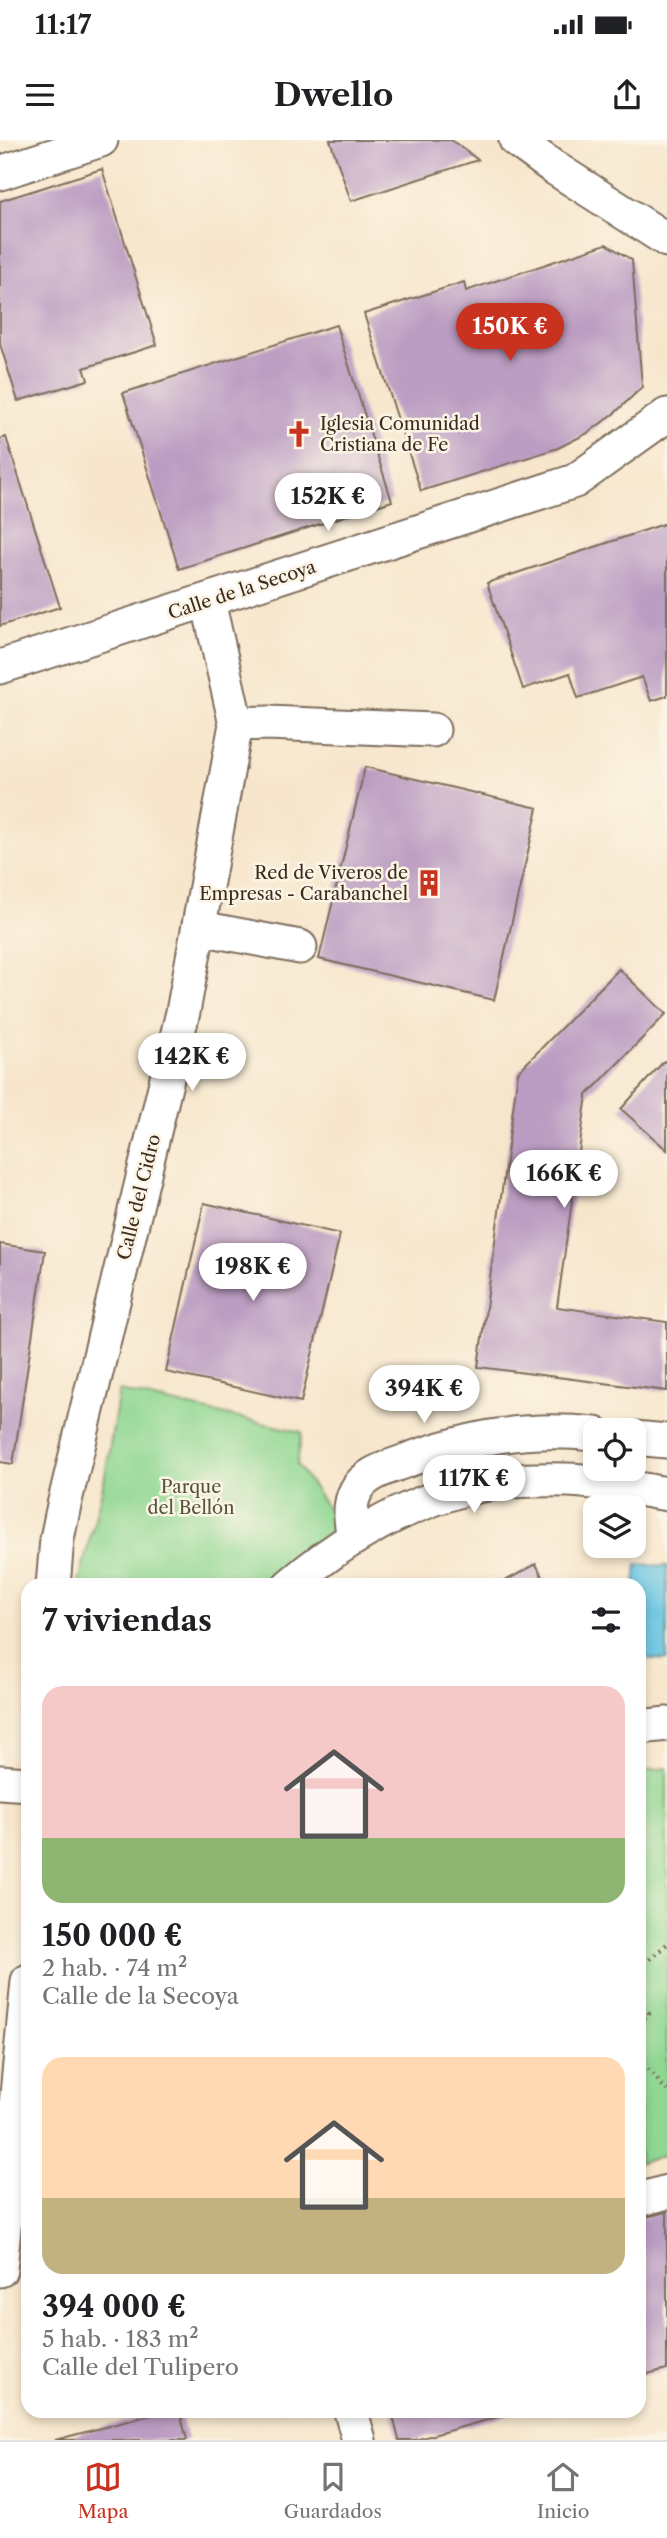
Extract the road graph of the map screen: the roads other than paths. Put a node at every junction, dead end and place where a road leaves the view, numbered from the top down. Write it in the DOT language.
graph roads {
  1 [pos="101,140"];
  2 [pos="516,140"];
  3 [pos="0,173"];
  4 [pos="667,240"];
  5 [pos="667,415"];
  6 [pos="208,601"];
  7 [pos="0,667"];
  8 [pos="236,724"];
  9 [pos="433,730"];
  10 [pos="200,928"];
  11 [pos="300,947"];
  12 [pos="583,1433"];
  13 [pos="646,1439"];
  14 [pos="667,1441"];
  15 [pos="667,1494"];
  16 [pos="354,1538"];
  17 [pos="53,1578"];
  18 [pos="299,1578"];
  19 [pos="667,1724"];
  20 [pos="646,1726"];
  21 [pos="0,1782"];
  22 [pos="21,1784"];
  23 [pos="21,2053"];
  24 [pos="667,2192"];
  25 [pos="646,2198"];
  26 [pos="0,2270"];
  27 [pos="353,2418"];
  28 [pos="359,2440"];
  1 -- 3 [label="street"];
  2 -- 4 [label="street"];
  5 -- 6 [label="street, Calle de la Secoya"];
  6 -- 7 [label="street, Calle de la Secoya"];
  6 -- 8 [label="street, Calle del Cidro"];
  8 -- 9 [label="street"];
  8 -- 10 [label="street, Calle del Cidro"];
  10 -- 11 [label="street"];
  10 -- 17 [label="street, Calle del Cidro"];
  12 -- 16 [label="street"];
  13 -- 14 [label="street"];
  15 -- 16 [label="street"];
  16 -- 18 [label="street"];
  19 -- 20 [label="street"];
  21 -- 22 [label="street"];
  23 -- 26 [label="street"];
  24 -- 25 [label="street"];
  27 -- 28 [label="street"];
}
